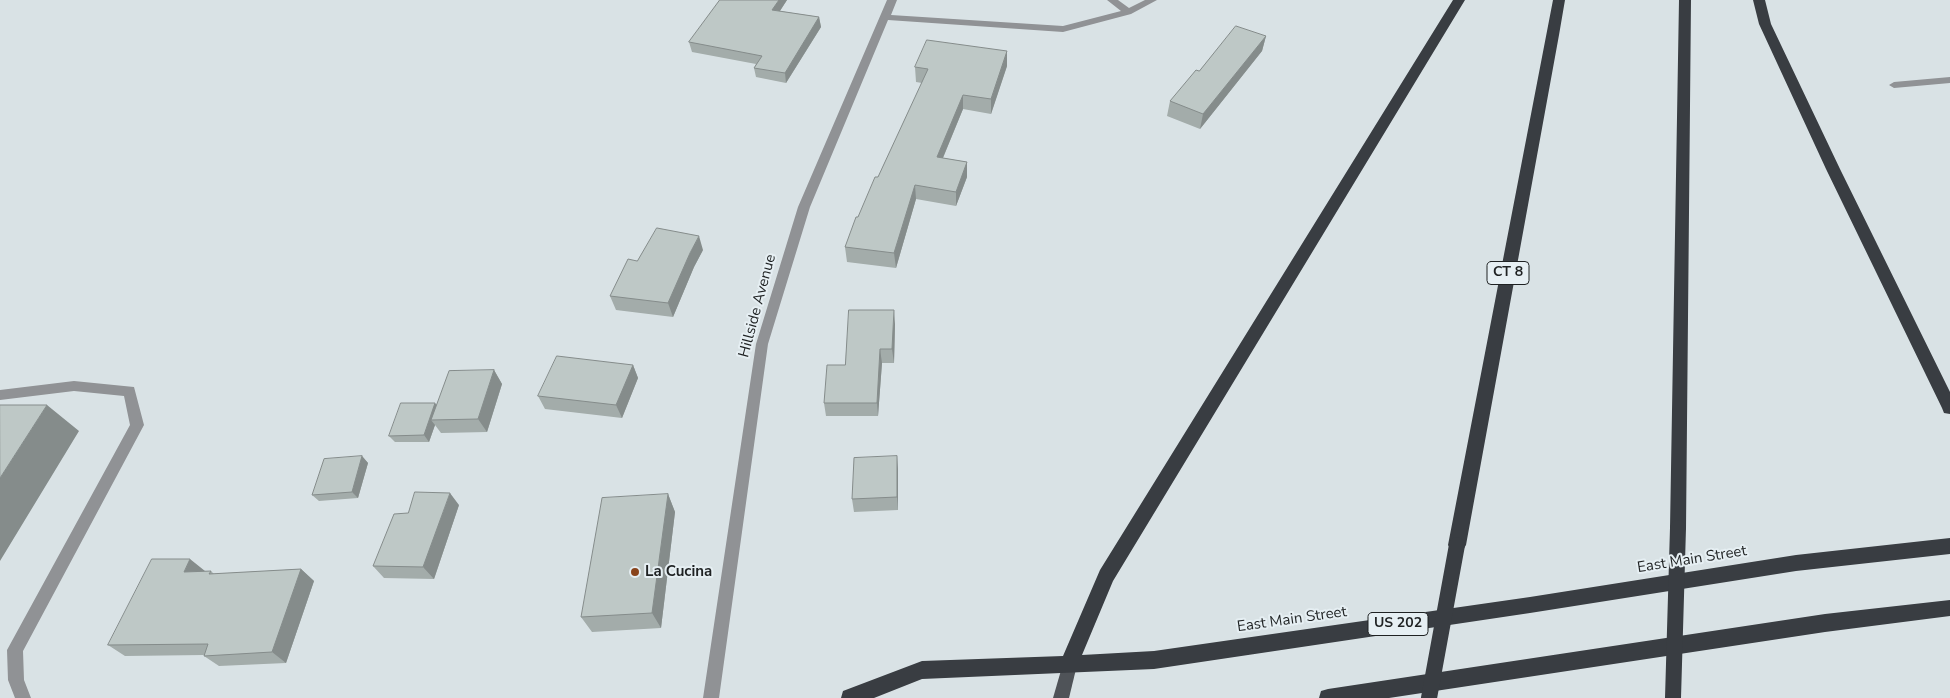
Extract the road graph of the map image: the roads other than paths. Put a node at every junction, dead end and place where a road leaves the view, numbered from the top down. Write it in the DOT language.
graph roads {
  1 [pos="892,0"];
  2 [pos="1112,0"];
  3 [pos="1152,0"];
  4 [pos="1459,0"];
  5 [pos="1558,0"];
  6 [pos="1685,0"];
  7 [pos="1759,0"];
  8 [pos="1128,12"];
  9 [pos="885,17"];
  10 [pos="1950,80"];
  11 [pos="1894,86"];
  12 [pos="0,395"];
  13 [pos="1950,408"];
  14 [pos="1950,546"];
  15 [pos="1950,608"];
  16 [pos="1069,666"];
  17 [pos="23,698"];
  18 [pos="711,698"];
  19 [pos="850,698"];
  20 [pos="1061,698"];
  21 [pos="1328,698"];
  22 [pos="1429,698"];
  23 [pos="1673,698"];
  1 -- 9 [label="street, Hillside Avenue"];
  2 -- 8 [label="street"];
  3 -- 8 [label="street"];
  4 -- 16 [label="highway"];
  5 -- 22 [label="highway, CT 8, bridge"];
  6 -- 23 [label="highway, bridge"];
  7 -- 13 [label="highway"];
  8 -- 9 [label="street"];
  9 -- 18 [label="street, Hillside Avenue"];
  10 -- 11 [label="street"];
  12 -- 17 [label="street"];
  14 -- 16 [label="highway, East Main Street / US 202"];
  15 -- 21 [label="highway"];
  16 -- 19 [label="highway, East Main Street / US 202"];
  16 -- 20 [label="main road"];
}
